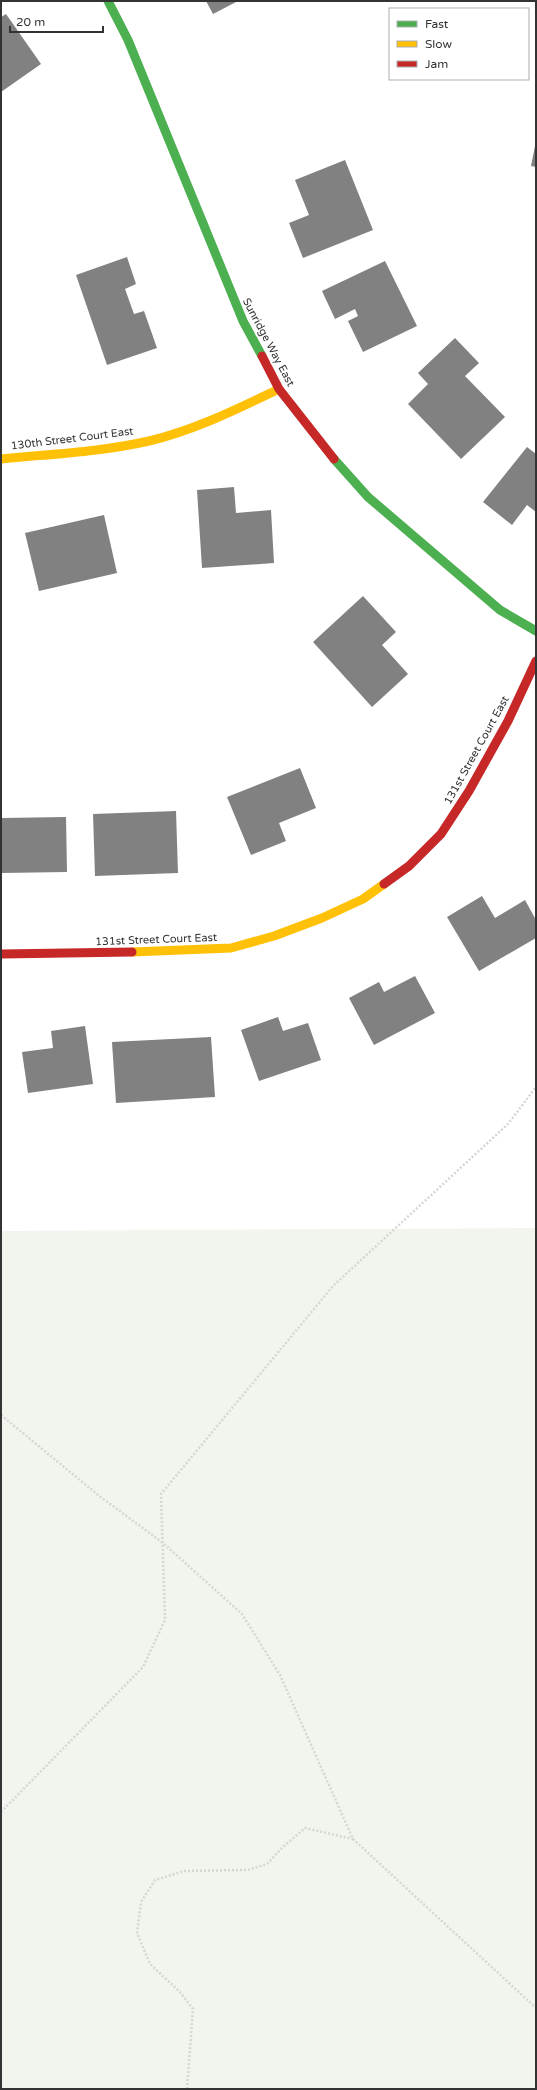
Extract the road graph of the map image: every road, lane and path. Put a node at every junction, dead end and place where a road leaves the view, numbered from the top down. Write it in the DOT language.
graph roads {
  1 [pos="108,1"];
  2 [pos="279,389"];
  3 [pos="1,459"];
  4 [pos="536,631"];
  5 [pos="536,661"];
  6 [pos="1,954"];
  7 [pos="536,1087"];
  8 [pos="1,1416"];
  9 [pos="163,1542"];
  10 [pos="1,1812"];
  11 [pos="353,1839"];
  12 [pos="536,2008"];
  13 [pos="187,2089"];
  1 -- 2 [label="street, Sunridge Way East"];
  2 -- 3 [label="street, 130th Street Court East"];
  2 -- 4 [label="street, Sunridge Way East"];
  5 -- 6 [label="street, 131st Street Court East"];
  7 -- 9 [label="path"];
  8 -- 9 [label="path"];
  9 -- 10 [label="path"];
  9 -- 11 [label="path"];
  11 -- 12 [label="path"];
  11 -- 13 [label="path"];
}
